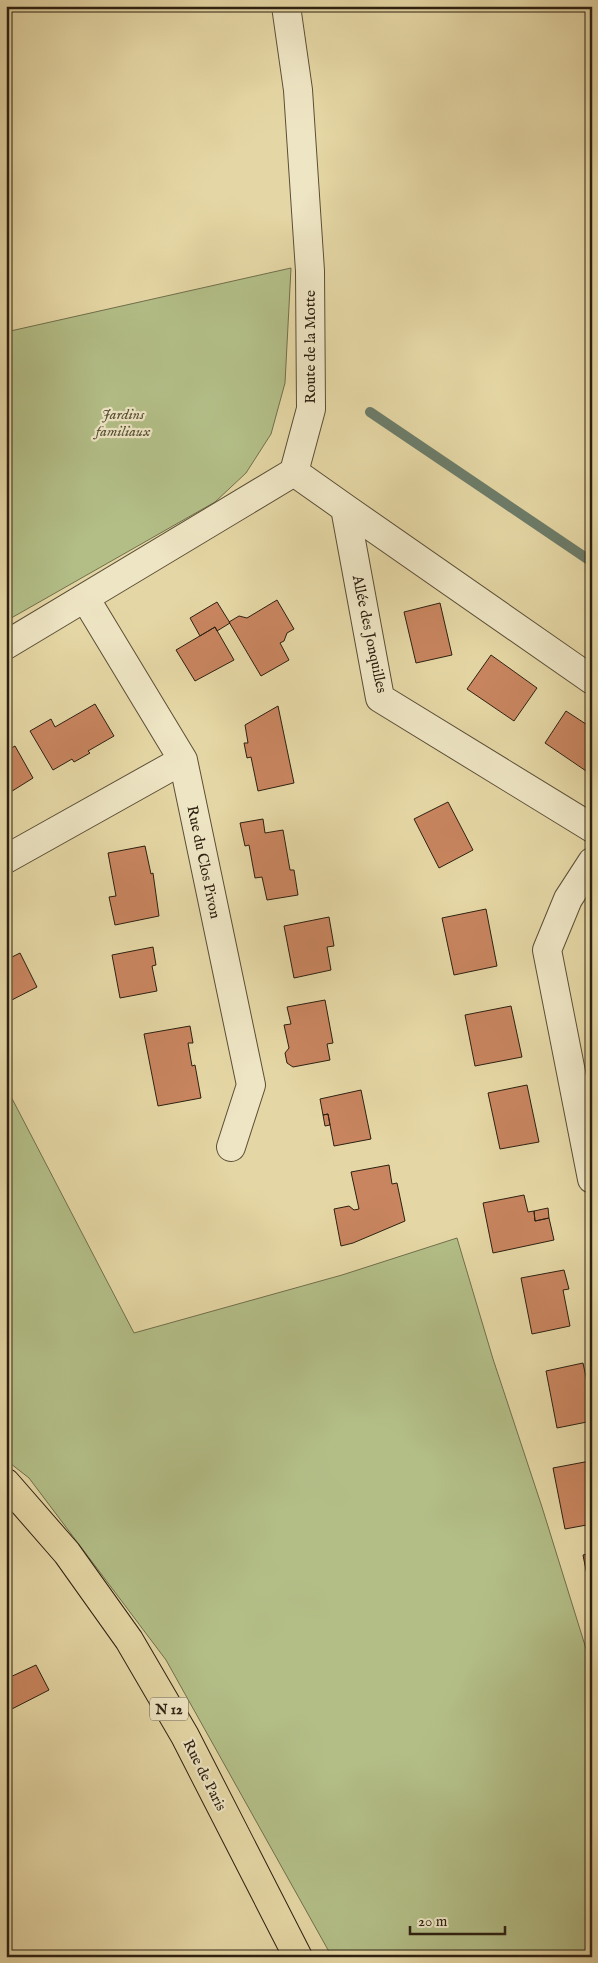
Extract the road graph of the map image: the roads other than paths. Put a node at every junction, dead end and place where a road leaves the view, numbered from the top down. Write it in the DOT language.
graph roads {
  1 [pos="286,6"];
  2 [pos="294,472"];
  3 [pos="345,508"];
  4 [pos="85,598"];
  5 [pos="6,645"];
  6 [pos="592,680"];
  7 [pos="183,760"];
  8 [pos="592,828"];
  9 [pos="6,859"];
  10 [pos="592,862"];
  11 [pos="231,1147"];
  12 [pos="592,1178"];
  13 [pos="6,1483"];
  14 [pos="298,1957"];
  1 -- 2 [label="street, Route de la Motte"];
  2 -- 3 [label="street"];
  2 -- 4 [label="street"];
  3 -- 6 [label="street"];
  3 -- 8 [label="street, Allée des Jonquilles"];
  4 -- 5 [label="street"];
  4 -- 7 [label="street, Rue du Clos Pivon"];
  7 -- 9 [label="street"];
  7 -- 11 [label="street, Rue du Clos Pivon"];
  10 -- 12 [label="street"];
  13 -- 14 [label="main road, Rue de Paris / N 12"];
}
